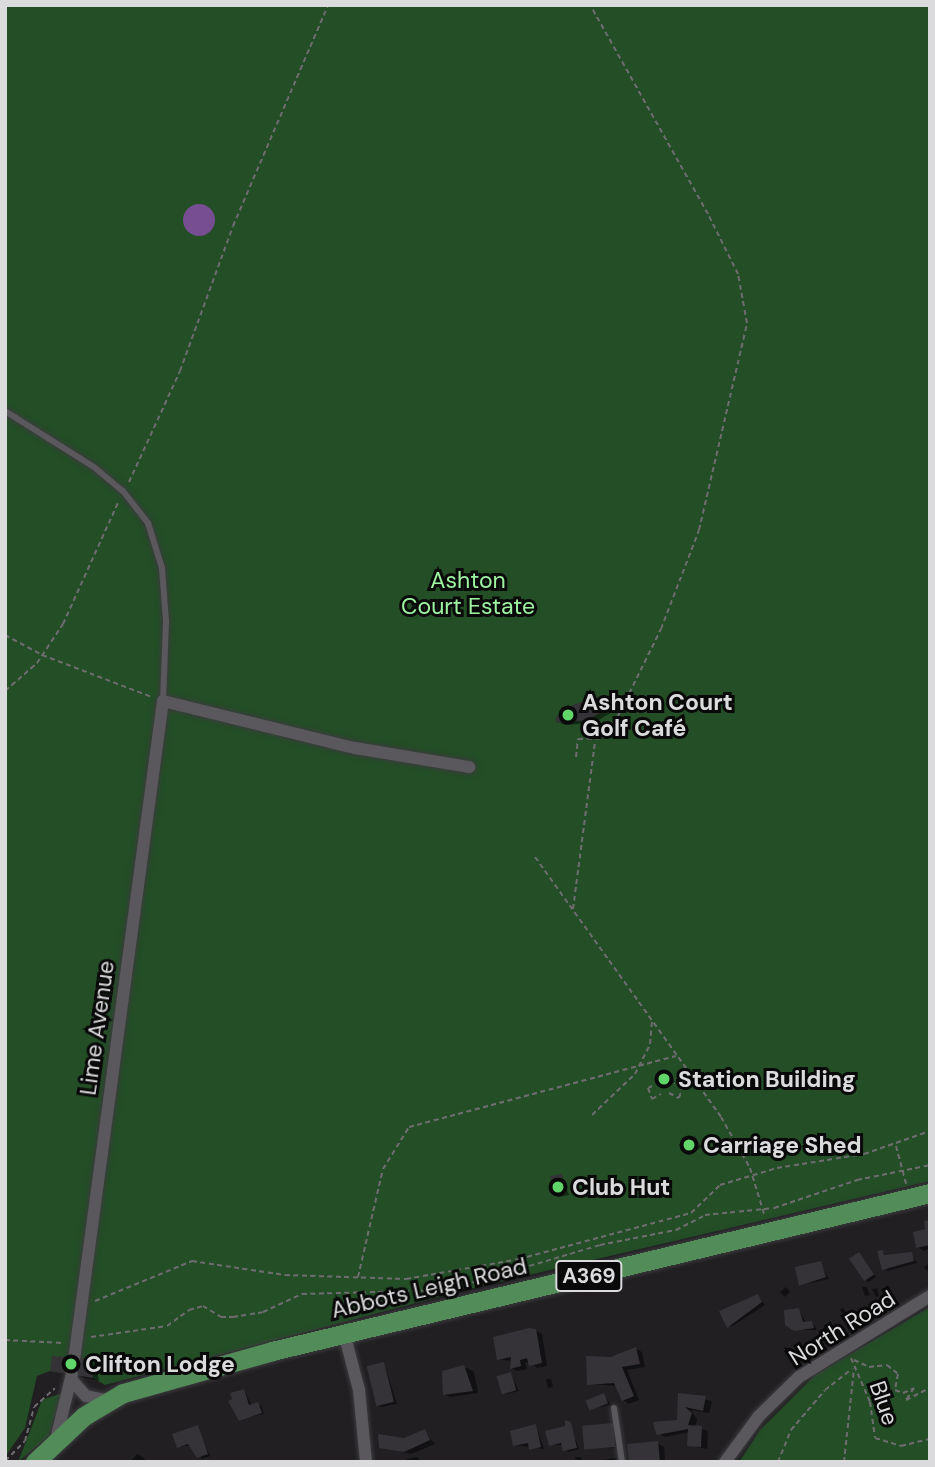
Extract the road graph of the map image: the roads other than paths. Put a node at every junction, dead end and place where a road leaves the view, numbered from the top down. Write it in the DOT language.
graph roads {
  1 [pos="5,411"];
  2 [pos="163,701"];
  3 [pos="469,767"];
  4 [pos="930,1193"];
  5 [pos="930,1296"];
  6 [pos="344,1333"];
  7 [pos="74,1360"];
  8 [pos="146,1388"];
  9 [pos="105,1401"];
  10 [pos="614,1408"];
  11 [pos="59,1442"];
  12 [pos="35,1462"];
  13 [pos="366,1462"];
  14 [pos="622,1462"];
  15 [pos="725,1462"];
  1 -- 2 [label="lane"];
  2 -- 3 [label="street"];
  2 -- 7 [label="street, Lime Avenue"];
  4 -- 6 [label="main road, Abbots Leigh Road / A369"];
  5 -- 15 [label="street, North Road"];
  6 -- 8 [label="main road, Abbots Leigh Road / A369"];
  6 -- 13 [label="street"];
  8 -- 9 [label="main road, Abbots Leigh Road / A369"];
  8 -- 11 [label="main road, Abbots Leigh Road / A369"];
  9 -- 11 [label="main road, Abbots Leigh Road / A369"];
  9 -- 11 [label="street"];
  10 -- 14 [label="lane"];
  11 -- 12 [label="main road, A369"];
}
